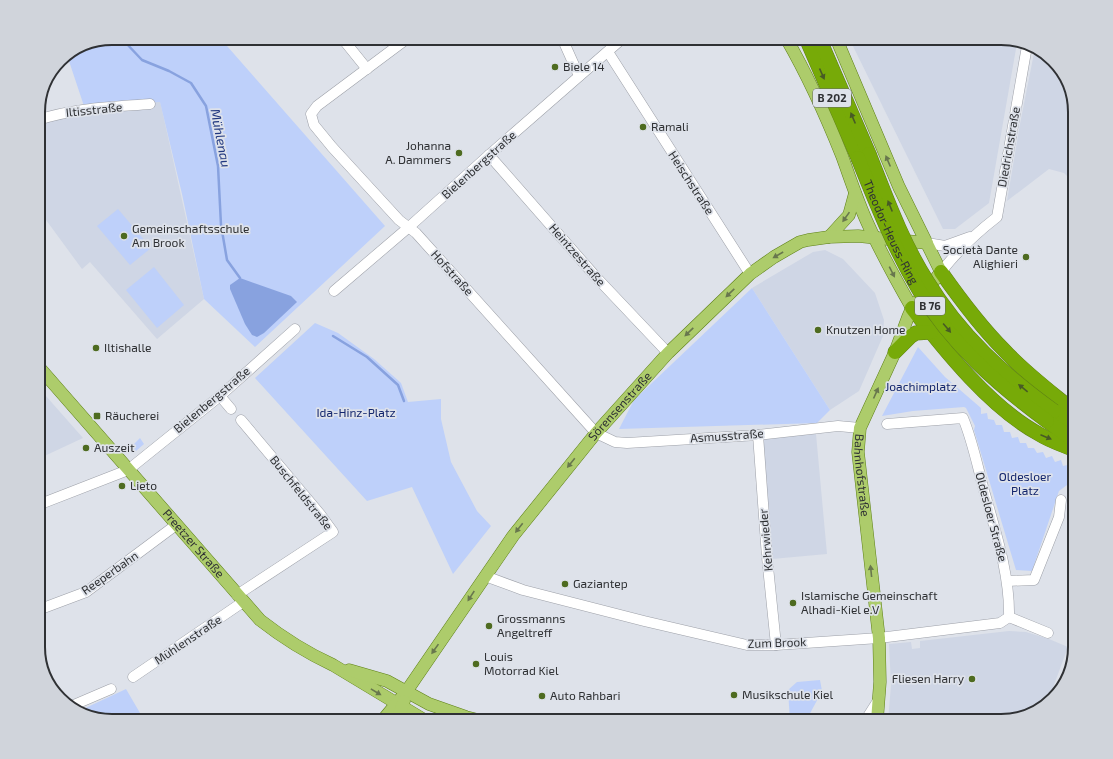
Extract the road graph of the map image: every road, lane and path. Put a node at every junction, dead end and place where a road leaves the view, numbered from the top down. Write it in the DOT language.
graph roads {
  1 [pos="347,45"];
  2 [pos="399,45"];
  3 [pos="565,45"];
  4 [pos="616,45"];
  5 [pos="790,45"];
  6 [pos="809,45"];
  7 [pos="823,45"];
  8 [pos="839,45"];
  9 [pos="1026,50"];
  10 [pos="608,52"];
  11 [pos="366,69"];
  12 [pos="579,76"];
  13 [pos="150,104"];
  14 [pos="45,118"];
  15 [pos="489,155"];
  16 [pos="863,156"];
  17 [pos="855,193"];
  18 [pos="409,227"];
  19 [pos="972,236"];
  20 [pos="829,237"];
  21 [pos="874,237"];
  22 [pos="927,243"];
  23 [pos="941,272"];
  24 [pos="750,274"];
  25 [pos="334,291"];
  26 [pos="912,308"];
  27 [pos="295,329"];
  28 [pos="931,332"];
  29 [pos="895,352"];
  30 [pos="668,353"];
  31 [pos="45,374"];
  32 [pos="220,396"];
  33 [pos="1068,406"];
  34 [pos="231,409"];
  35 [pos="1051,416"];
  36 [pos="241,420"];
  37 [pos="1068,422"];
  38 [pos="887,424"];
  39 [pos="860,428"];
  40 [pos="596,433"];
  41 [pos="1068,434"];
  42 [pos="758,435"];
  43 [pos="1068,447"];
  44 [pos="128,470"];
  45 [pos="1061,500"];
  46 [pos="45,502"];
  47 [pos="176,525"];
  48 [pos="485,576"];
  49 [pos="1007,581"];
  50 [pos="240,599"];
  51 [pos="45,607"];
  52 [pos="1009,617"];
  53 [pos="1048,633"];
  54 [pos="878,638"];
  55 [pos="776,645"];
  56 [pos="333,665"];
  57 [pos="133,677"];
  58 [pos="111,689"];
  59 [pos="406,692"];
  60 [pos="879,699"];
  61 [pos="76,704"];
  62 [pos="399,705"];
  63 [pos="389,714"];
  64 [pos="398,714"];
  65 [pos="413,714"];
  66 [pos="455,714"];
  67 [pos="869,714"];
  68 [pos="878,714"];
  1 -- 11 [label="street"];
  2 -- 11 [label="street"];
  3 -- 12 [label="street"];
  4 -- 10 [label="street, Bielenbergstraße"];
  5 -- 17 [label="main road, Theodor-Heuss-Ring"];
  6 -- 16 [label="highway, Theodor-Heuss-Ring / B 202, one-way"];
  16 -- 7 [label="highway, Theodor-Heuss-Ring / B 76, one-way"];
  22 -- 8 [label="main road, one-way"];
  9 -- 19 [label="street, Diedrichstraße"];
  10 -- 12 [label="street, Bielenbergstraße"];
  10 -- 24 [label="street, Heischstraße"];
  11 -- 18 [label="street, Hofstraße"];
  12 -- 15 [label="street, Bielenbergstraße"];
  13 -- 14 [label="street, Iltisstraße"];
  15 -- 18 [label="street, Bielenbergstraße"];
  15 -- 30 [label="street, Heintzestraße"];
  16 -- 35 [label="highway, Theodor-Heuss-Ring / B 76, bridge"];
  17 -- 20 [label="main road, one-way"];
  17 -- 21 [label="main road, Theodor-Heuss-Ring"];
  18 -- 25 [label="street, Bielenbergstraße"];
  18 -- 40 [label="street, Hofstraße"];
  19 -- 22 [label="street, Diedrichstraße"];
  19 -- 23 [label="street, Diedrichstraße"];
  20 -- 21 [label="main road, Sörensenstraße"];
  20 -- 24 [label="main road, Sörensenstraße, one-way"];
  21 -- 22 [label="main road, Sörensenstraße"];
  21 -- 26 [label="main road, Theodor-Heuss-Ring, one-way"];
  22 -- 23 [label="main road"];
  23 -- 26 [label="main road, Bahnhofstraße"];
  23 -- 33 [label="highway, B 76"];
  24 -- 30 [label="main road, Sörensenstraße, one-way"];
  26 -- 28 [label="highway, B 76"];
  26 -- 29 [label="main road, Bahnhofstraße"];
  27 -- 32 [label="street, Bielenbergstraße"];
  28 -- 29 [label="highway, B 76"];
  28 -- 43 [label="highway, B 76, one-way"];
  39 -- 29 [label="main road, Bahnhofstraße, one-way"];
  30 -- 40 [label="main road, Sörensenstraße"];
  31 -- 44 [label="main road, Preetzer Straße"];
  32 -- 34 [label="street"];
  32 -- 44 [label="street, Bielenbergstraße"];
  35 -- 37 [label="highway, Theodor-Heuss-Ring / B 76"];
  35 -- 41 [label="highway, Theodor-Heuss-Ring / B 76"];
  36 -- 50 [label="street, Buschfeldstraße"];
  38 -- 49 [label="street, Oldesloer Straße"];
  39 -- 42 [label="street, Asmusstraße"];
  54 -- 39 [label="main road, Bahnhofstraße, one-way"];
  40 -- 42 [label="street, Asmusstraße"];
  40 -- 48 [label="main road, Sörensenstraße, one-way"];
  42 -- 55 [label="street, Kehrwieder"];
  44 -- 46 [label="street, Bielenbergstraße"];
  44 -- 47 [label="main road, Preetzer Straße"];
  45 -- 49 [label="street"];
  47 -- 50 [label="main road, Preetzer Straße"];
  47 -- 51 [label="street, Reeperbahn"];
  48 -- 55 [label="street, Zum Brook"];
  48 -- 59 [label="main road, Sörensenstraße, one-way"];
  49 -- 52 [label="street, Oldesloer Straße"];
  50 -- 56 [label="main road, Preetzer Straße"];
  50 -- 57 [label="street, Mühlenstraße"];
  52 -- 53 [label="street"];
  52 -- 54 [label="street, Zum Brook"];
  54 -- 55 [label="street, Zum Brook"];
  54 -- 60 [label="main road, Bahnhofstraße"];
  56 -- 59 [label="main road, Preetzer Straße"];
  56 -- 62 [label="main road, Preetzer Straße, one-way"];
  58 -- 61 [label="street"];
  59 -- 62 [label="main road, Sörensenstraße"];
  59 -- 66 [label="main road, Preetzer Straße"];
  60 -- 67 [label="street, Bahnhofstraße"];
  60 -- 68 [label="main road, Bahnhofstraße"];
  62 -- 63 [label="main road, Sörensenstraße"];
  62 -- 64 [label="main road"];
  62 -- 65 [label="main road, Preetzer Straße"];
}
